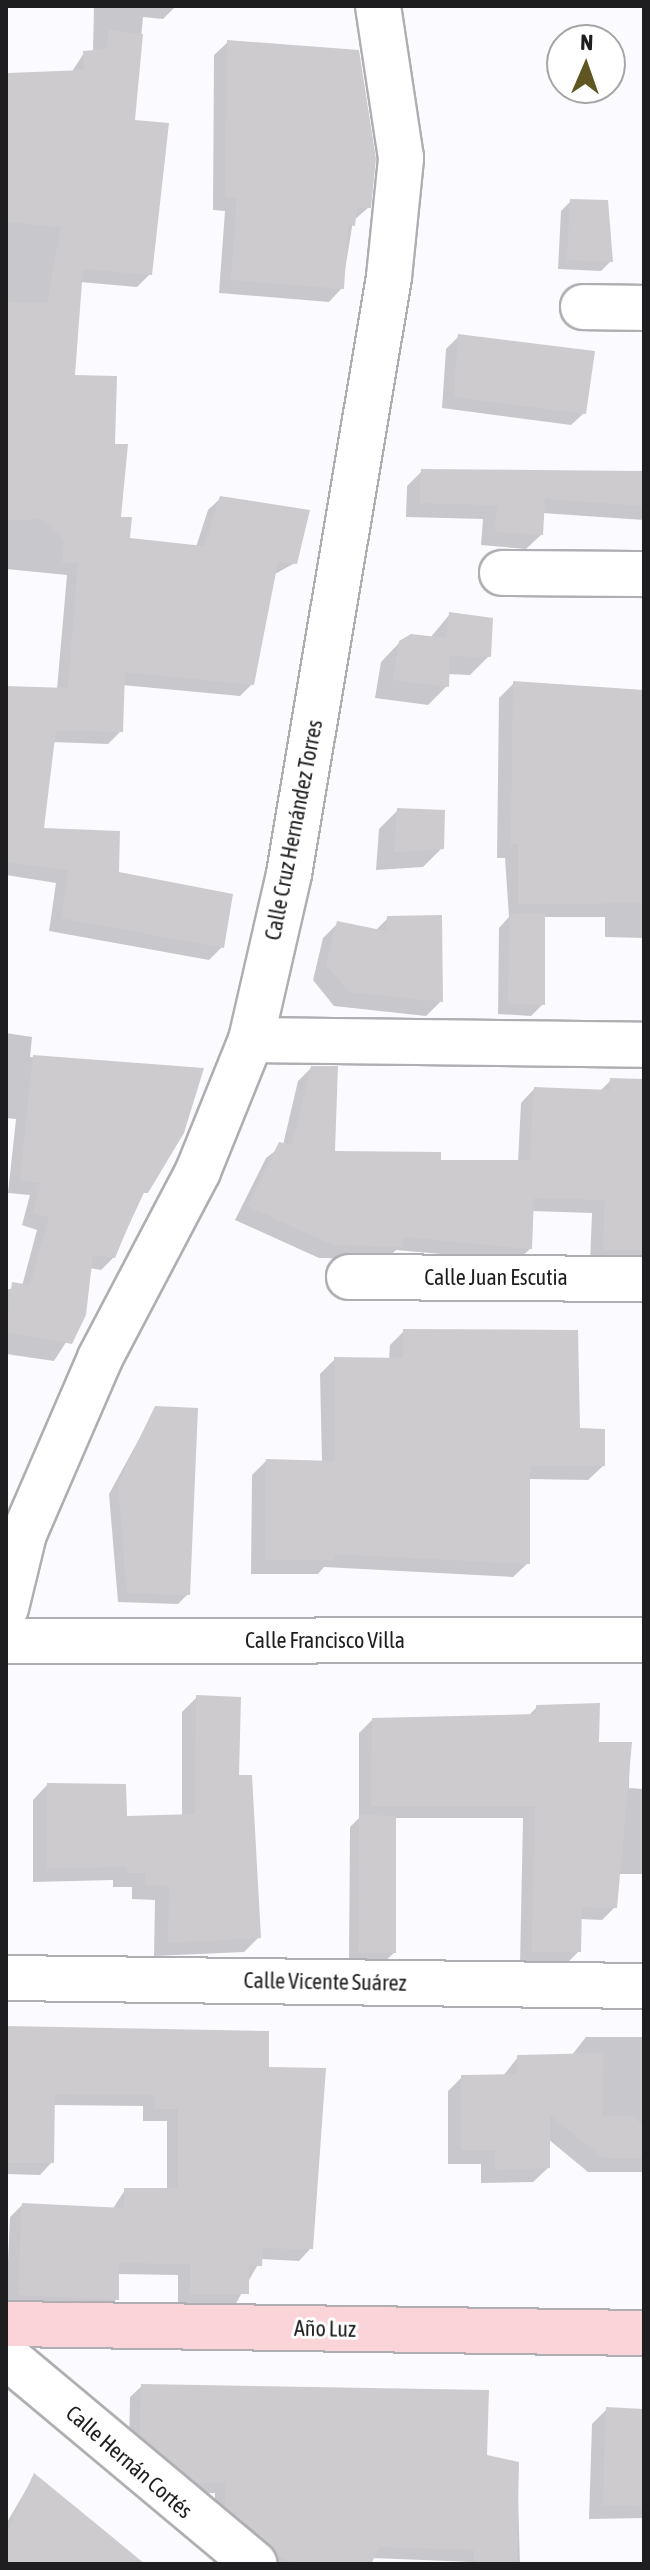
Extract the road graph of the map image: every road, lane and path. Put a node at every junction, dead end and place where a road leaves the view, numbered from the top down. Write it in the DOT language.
graph roads {
  1 [pos="378,6"];
  2 [pos="583,307"];
  3 [pos="644,308"];
  4 [pos="502,573"];
  5 [pos="644,574"];
  6 [pos="251,1040"];
  7 [pos="644,1045"];
  8 [pos="349,1277"];
  9 [pos="644,1279"];
  10 [pos="6,1608"];
  11 [pos="644,1640"];
  12 [pos="6,1641"];
  13 [pos="6,1978"];
  14 [pos="644,1986"];
  15 [pos="6,2324"];
  16 [pos="644,2333"];
  17 [pos="6,2356"];
  18 [pos="255,2564"];
  1 -- 6 [label="street, Calle Cruz Hernández Torres"];
  2 -- 3 [label="street"];
  4 -- 5 [label="street"];
  6 -- 7 [label="street"];
  6 -- 10 [label="street, Calle Cruz Hernández Torres"];
  8 -- 9 [label="street, Calle Juan Escutia"];
  11 -- 12 [label="street, Calle Francisco Villa"];
  13 -- 14 [label="street, Calle Vicente Suárez"];
  15 -- 16 [label="main road, Año Luz"];
  17 -- 18 [label="street, Calle Hernán Cortés"];
}
